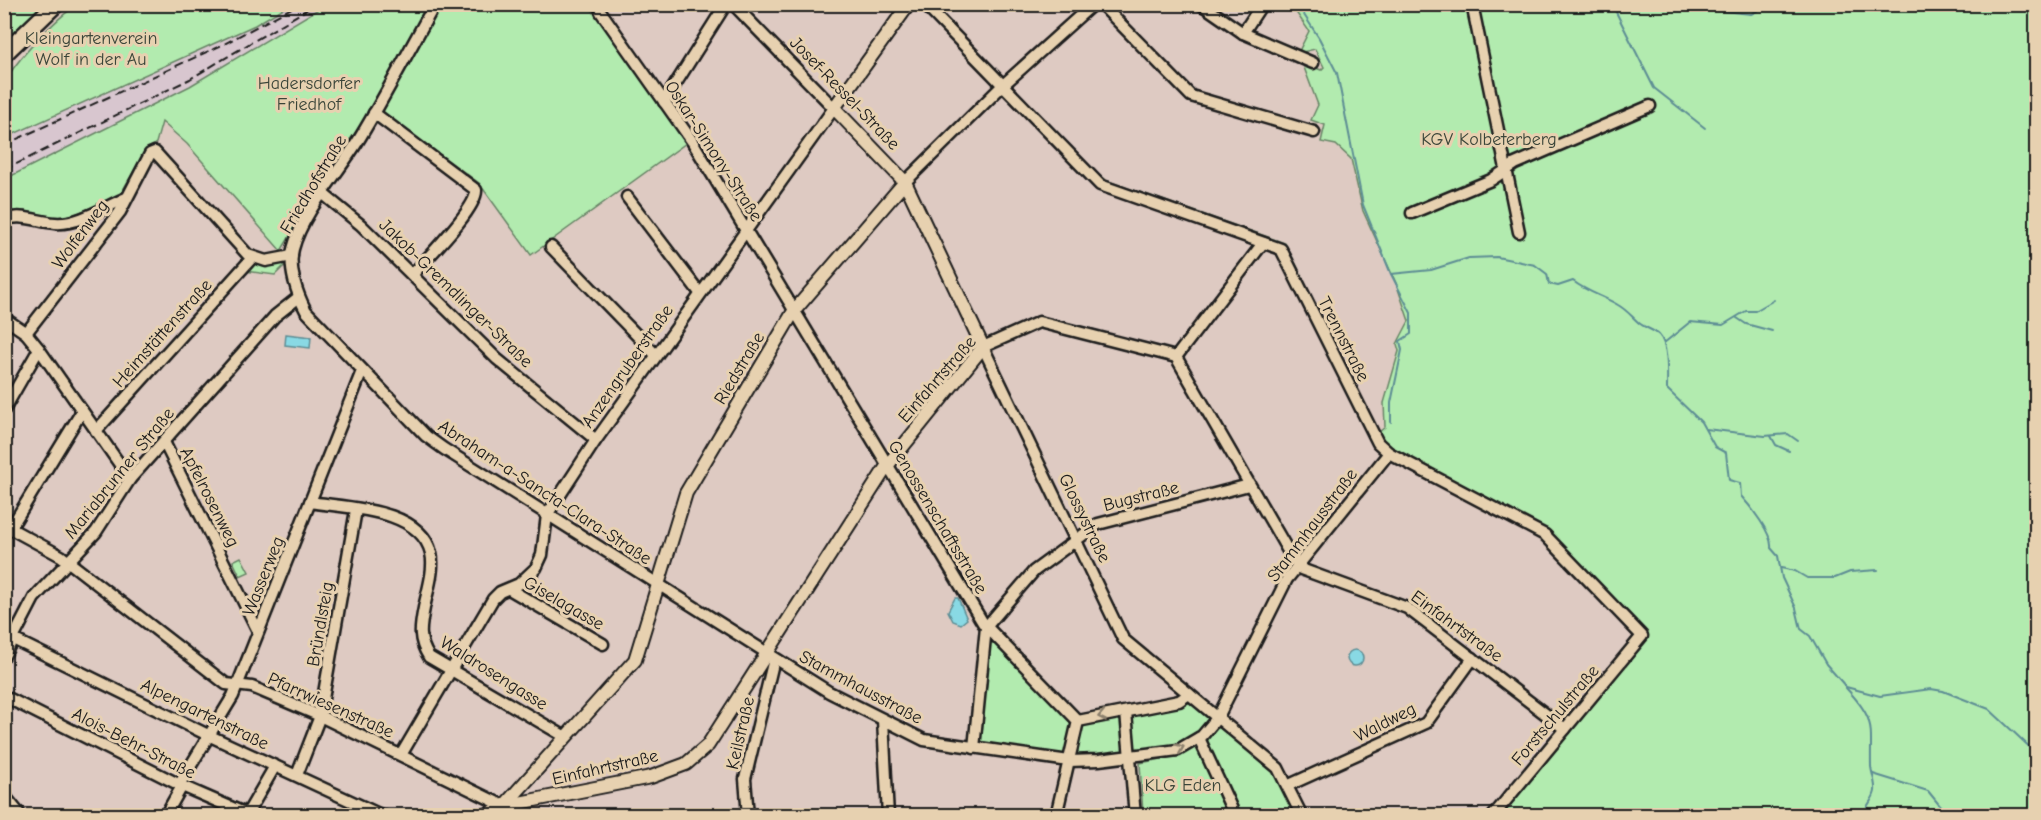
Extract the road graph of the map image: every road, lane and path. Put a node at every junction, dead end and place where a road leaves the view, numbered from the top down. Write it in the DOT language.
graph roads {
  1 [pos="56,4"];
  2 [pos="435,4"];
  3 [pos="726,4"];
  4 [pos="733,4"];
  5 [pos="909,4"];
  6 [pos="924,4"];
  7 [pos="1093,4"];
  8 [pos="1101,4"];
  9 [pos="1201,4"];
  10 [pos="1263,4"];
  11 [pos="1472,4"];
  12 [pos="601,12"];
  13 [pos="1244,33"];
  14 [pos="4,54"];
  15 [pos="1313,63"];
  16 [pos="1002,86"];
  17 [pos="664,102"];
  18 [pos="1650,106"];
  19 [pos="834,108"];
  20 [pos="374,113"];
  21 [pos="1314,132"];
  22 [pos="1506,171"];
  23 [pos="904,182"];
  24 [pos="322,193"];
  25 [pos="627,197"];
  26 [pos="126,198"];
  27 [pos="1412,213"];
  28 [pos="4,220"];
  29 [pos="745,231"];
  30 [pos="1519,232"];
  31 [pos="1263,243"];
  32 [pos="551,247"];
  33 [pos="252,258"];
  34 [pos="285,258"];
  35 [pos="412,275"];
  36 [pos="700,293"];
  37 [pos="299,297"];
  38 [pos="794,311"];
  39 [pos="4,318"];
  40 [pos="26,333"];
  41 [pos="983,347"];
  42 [pos="39,349"];
  43 [pos="656,355"];
  44 [pos="1176,357"];
  45 [pos="362,371"];
  46 [pos="4,410"];
  47 [pos="82,411"];
  48 [pos="96,430"];
  49 [pos="596,440"];
  50 [pos="164,442"];
  51 [pos="1389,453"];
  52 [pos="887,465"];
  53 [pos="130,479"];
  54 [pos="1249,485"];
  55 [pos="310,502"];
  56 [pos="356,510"];
  57 [pos="547,515"];
  58 [pos="8,527"];
  59 [pos="1076,540"];
  60 [pos="66,561"];
  61 [pos="1298,566"];
  62 [pos="658,585"];
  63 [pos="509,589"];
  64 [pos="986,627"];
  65 [pos="258,631"];
  66 [pos="1642,636"];
  67 [pos="13,639"];
  68 [pos="603,644"];
  69 [pos="4,656"];
  70 [pos="771,657"];
  71 [pos="1473,658"];
  72 [pos="451,670"];
  73 [pos="236,687"];
  74 [pos="1189,694"];
  75 [pos="4,696"];
  76 [pos="1126,712"];
  77 [pos="320,716"];
  78 [pos="1218,717"];
  79 [pos="883,720"];
  80 [pos="1078,721"];
  81 [pos="1565,729"];
  82 [pos="208,735"];
  83 [pos="564,736"];
  84 [pos="1199,738"];
  85 [pos="974,748"];
  86 [pos="401,755"];
  87 [pos="1130,757"];
  88 [pos="1069,761"];
  89 [pos="274,766"];
  90 [pos="297,775"];
  91 [pos="1289,785"];
  92 [pos="180,786"];
  93 [pos="4,795"];
  94 [pos="504,806"];
  95 [pos="16,815"];
  96 [pos="248,815"];
  97 [pos="165,816"];
  98 [pos="383,816"];
  99 [pos="484,816"];
  100 [pos="748,816"];
  101 [pos="888,816"];
  102 [pos="1056,816"];
  103 [pos="1135,816"];
  104 [pos="1235,816"];
  105 [pos="1302,816"];
  106 [pos="1493,816"];
  1 -- 14 [label="main road"];
  2 -- 20 [label="street, Friedhofstraße"];
  3 -- 17 [label="street"];
  4 -- 19 [label="street, Josef-Ressel-Straße"];
  5 -- 19 [label="street, Anzengruberstraße"];
  6 -- 16 [label="street, Trennstraße"];
  7 -- 16 [label="street, Riedstraße"];
  8 -- 21 [label="street"];
  9 -- 13 [label="street"];
  10 -- 13 [label="street"];
  11 -- 22 [label="street"];
  12 -- 17 [label="street, Oskar-Simony-Straße"];
  13 -- 15 [label="street"];
  16 -- 23 [label="street, Riedstraße"];
  16 -- 31 [label="street, Trennstraße"];
  17 -- 29 [label="street, Oskar-Simony-Straße"];
  18 -- 22 [label="street"];
  19 -- 23 [label="street, Josef-Ressel-Straße"];
  19 -- 29 [label="street, Anzengruberstraße"];
  20 -- 24 [label="street, Friedhofstraße"];
  20 -- 35 [label="street"];
  22 -- 27 [label="street"];
  22 -- 30 [label="street"];
  23 -- 38 [label="street, Riedstraße"];
  23 -- 41 [label="street, Glossystraße"];
  24 -- 34 [label="street, Friedhofstraße"];
  24 -- 35 [label="street, Jakob-Gremdlinger-Straße"];
  25 -- 36 [label="street"];
  26 -- 28 [label="street"];
  26 -- 33 [label="street, Wolfenweg"];
  26 -- 40 [label="street, Wolfenweg"];
  29 -- 36 [label="street, Anzengruberstraße"];
  29 -- 38 [label="street, Oskar-Simony-Straße"];
  31 -- 44 [label="street"];
  31 -- 51 [label="street, Trennstraße"];
  32 -- 43 [label="street"];
  33 -- 34 [label="street"];
  33 -- 48 [label="street, Heimstättenstraße"];
  34 -- 37 [label="street, Abraham-a-Sancta-Clara-Straße"];
  35 -- 49 [label="street, Jakob-Gremdlinger-Straße"];
  36 -- 43 [label="street, Anzengruberstraße"];
  37 -- 45 [label="street, Abraham-a-Sancta-Clara-Straße"];
  37 -- 50 [label="street, Mariabrunner Straße"];
  38 -- 52 [label="street, Genossenschaftsstraße"];
  38 -- 62 [label="street, Riedstraße"];
  39 -- 40 [label="street"];
  40 -- 42 [label="street"];
  41 -- 44 [label="street, Einfahrtstraße"];
  41 -- 52 [label="street, Einfahrtstraße"];
  41 -- 59 [label="street, Glossystraße"];
  42 -- 46 [label="street"];
  42 -- 47 [label="street"];
  43 -- 49 [label="street, Anzengruberstraße"];
  44 -- 54 [label="street"];
  45 -- 55 [label="street, Wasserweg"];
  45 -- 57 [label="street, Abraham-a-Sancta-Clara-Straße"];
  47 -- 48 [label="street"];
  47 -- 58 [label="street"];
  48 -- 53 [label="street"];
  49 -- 57 [label="street, Anzengruberstraße"];
  50 -- 53 [label="street, Mariabrunner Straße"];
  50 -- 65 [label="street, Apfelrosenweg"];
  51 -- 61 [label="street, Stammhausstraße"];
  51 -- 66 [label="street, Trennstraße"];
  52 -- 64 [label="street, Genossenschaftsstraße"];
  52 -- 70 [label="street, Einfahrtstraße"];
  53 -- 60 [label="street, Mariabrunner Straße"];
  54 -- 59 [label="street, Bugstraße"];
  54 -- 61 [label="street"];
  55 -- 56 [label="street, Waldrosengasse"];
  55 -- 65 [label="street, Wasserweg"];
  56 -- 72 [label="street, Waldrosengasse"];
  56 -- 77 [label="street, Bründlsteig"];
  57 -- 62 [label="street, Abraham-a-Sancta-Clara-Straße"];
  57 -- 63 [label="street, Anzengruberstraße"];
  58 -- 60 [label="street, Pfarrwiesenstraße"];
  59 -- 64 [label="street, Bugstraße"];
  59 -- 74 [label="street, Glossystraße"];
  60 -- 67 [label="street, Mariabrunner Straße"];
  60 -- 73 [label="street, Pfarrwiesenstraße"];
  61 -- 71 [label="street, Einfahrtstraße"];
  61 -- 78 [label="street, Stammhausstraße"];
  62 -- 70 [label="street, Stammhausstraße"];
  62 -- 83 [label="street, Riedstraße"];
  63 -- 68 [label="street, Giselagasse"];
  63 -- 72 [label="street, Anzengruberstraße"];
  64 -- 80 [label="street, Genossenschaftsstraße"];
  64 -- 85 [label="street"];
  65 -- 73 [label="street, Wasserweg"];
  66 -- 81 [label="street, Forstschulstraße"];
  67 -- 69 [label="street, Mariabrunner Straße"];
  67 -- 82 [label="street, Alpengartenstraße"];
  70 -- 79 [label="street, Stammhausstraße"];
  70 -- 94 [label="street, Einfahrtstraße"];
  70 -- 100 [label="street, Keilstraße"];
  71 -- 81 [label="street, Einfahrtstraße"];
  71 -- 91 [label="street, Waldweg"];
  72 -- 83 [label="street, Waldrosengasse"];
  72 -- 86 [label="street, Anzengruberstraße"];
  73 -- 77 [label="street, Pfarrwiesenstraße"];
  73 -- 82 [label="street, Wasserweg"];
  74 -- 76 [label="street"];
  74 -- 78 [label="street, Glossystraße"];
  75 -- 92 [label="street, Alois-Behr-Straße"];
  76 -- 80 [label="street, one-way"];
  76 -- 87 [label="street"];
  77 -- 86 [label="street, Pfarrwiesenstraße"];
  77 -- 90 [label="street, Bründlsteig"];
  78 -- 84 [label="street, Stammhausstraße"];
  78 -- 91 [label="street, Glossystraße"];
  79 -- 85 [label="street, Stammhausstraße"];
  79 -- 101 [label="street"];
  80 -- 88 [label="street"];
  81 -- 106 [label="street, Forstschulstraße"];
  82 -- 89 [label="street, Alpengartenstraße"];
  82 -- 92 [label="street, Wasserweg"];
  83 -- 94 [label="street, Riedstraße"];
  87 -- 84 [label="street, Stammhausstraße, one-way"];
  84 -- 104 [label="street"];
  85 -- 88 [label="street, Stammhausstraße"];
  86 -- 94 [label="street, Pfarrwiesenstraße"];
  87 -- 88 [label="street, Stammhausstraße"];
  87 -- 103 [label="street"];
  88 -- 102 [label="street"];
  89 -- 90 [label="street, Alpengartenstraße"];
  89 -- 96 [label="street"];
  90 -- 98 [label="street, Alpengartenstraße"];
  91 -- 105 [label="street, Glossystraße"];
  92 -- 96 [label="street, Alois-Behr-Straße"];
  92 -- 97 [label="street, Wasserweg"];
  93 -- 95 [label="street"];
  94 -- 99 [label="street, Einfahrtstraße"];
}
